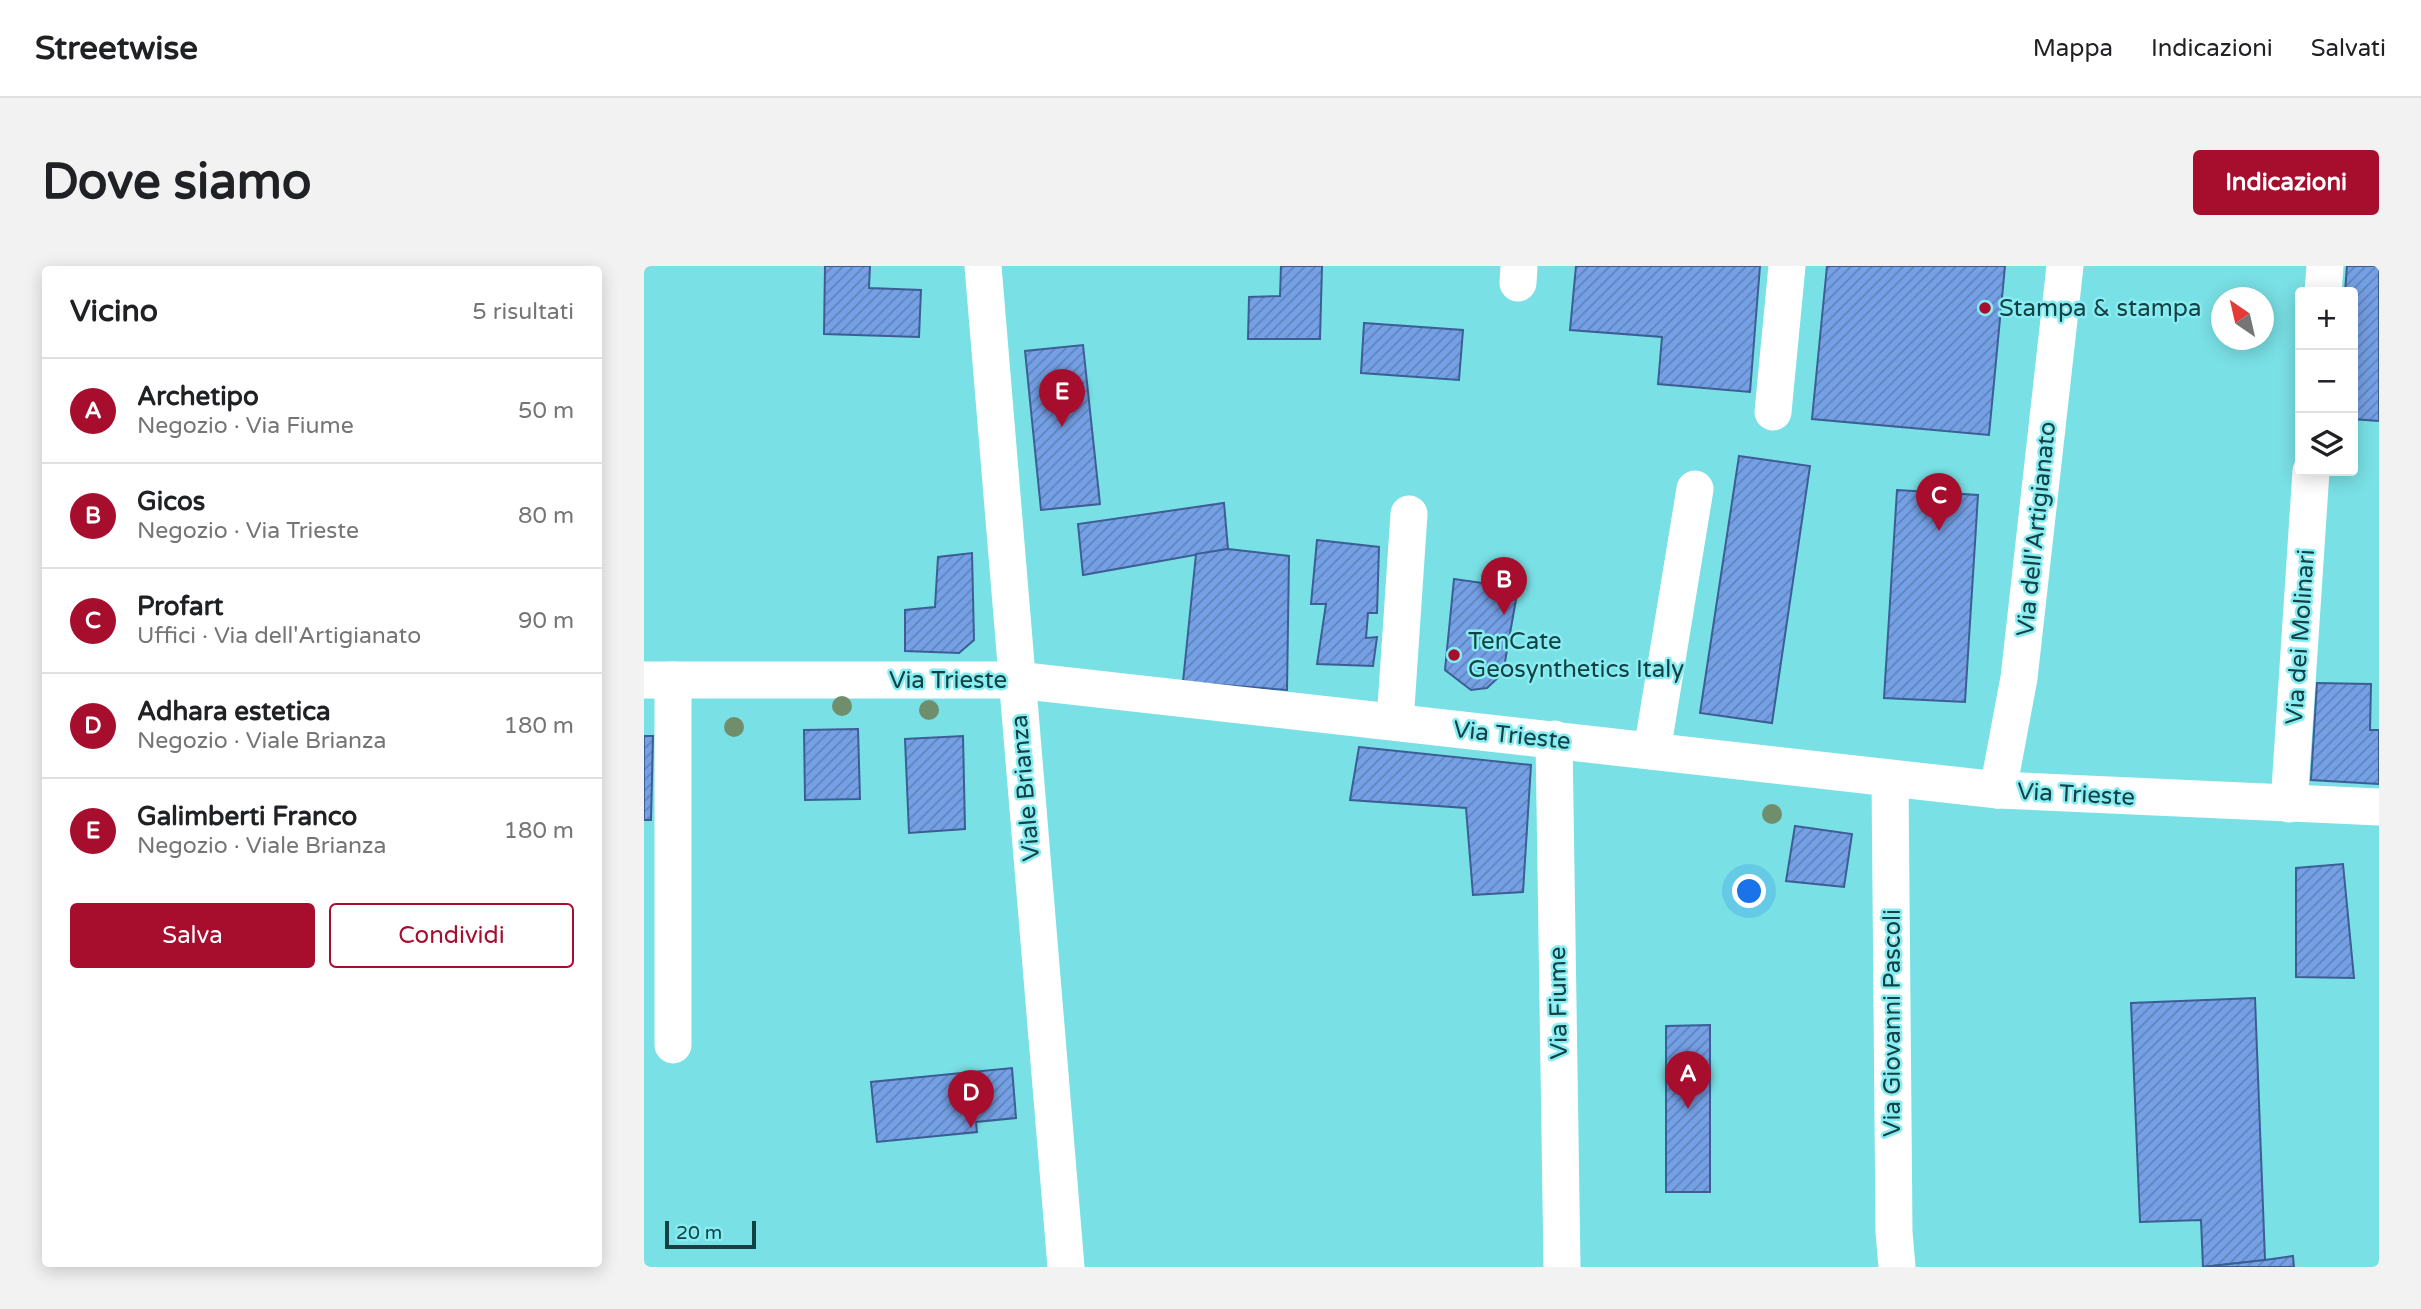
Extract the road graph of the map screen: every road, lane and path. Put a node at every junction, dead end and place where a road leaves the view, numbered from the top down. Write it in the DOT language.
graph roads {
  1 [pos="983,266"];
  2 [pos="1787,266"];
  3 [pos="2065,266"];
  4 [pos="2325,266"];
  5 [pos="2323,287"];
  6 [pos="1773,412"];
  7 [pos="2311,476"];
  8 [pos="1695,489"];
  9 [pos="1409,514"];
  10 [pos="659,680"];
  11 [pos="1016,680"];
  12 [pos="1395,722"];
  13 [pos="1553,739"];
  14 [pos="1652,751"];
  15 [pos="1891,779"];
  16 [pos="1998,790"];
  17 [pos="2289,804"];
  18 [pos="2379,807"];
  19 [pos="673,1045"];
  20 [pos="1066,1267"];
  21 [pos="1562,1267"];
  22 [pos="1897,1267"];
  1 -- 11 [label="street, Viale Brianza"];
  2 -- 6 [label="street"];
  3 -- 16 [label="street, Via dell'Artigianato"];
  4 -- 5 [label="street"];
  7 -- 17 [label="street, Via dei Molinari"];
  8 -- 14 [label="street"];
  9 -- 12 [label="street"];
  10 -- 11 [label="street, Via Trieste"];
  10 -- 19 [label="street"];
  11 -- 12 [label="street, Via Trieste"];
  11 -- 20 [label="street, Viale Brianza"];
  12 -- 13 [label="street, Via Trieste"];
  13 -- 14 [label="street, Via Trieste"];
  13 -- 21 [label="street, Via Fiume"];
  14 -- 15 [label="street, Via Trieste"];
  15 -- 16 [label="street, Via Trieste"];
  15 -- 22 [label="street, Via Giovanni Pascoli"];
  16 -- 17 [label="street, Via Trieste"];
  17 -- 18 [label="street, Via Trieste"];
}
